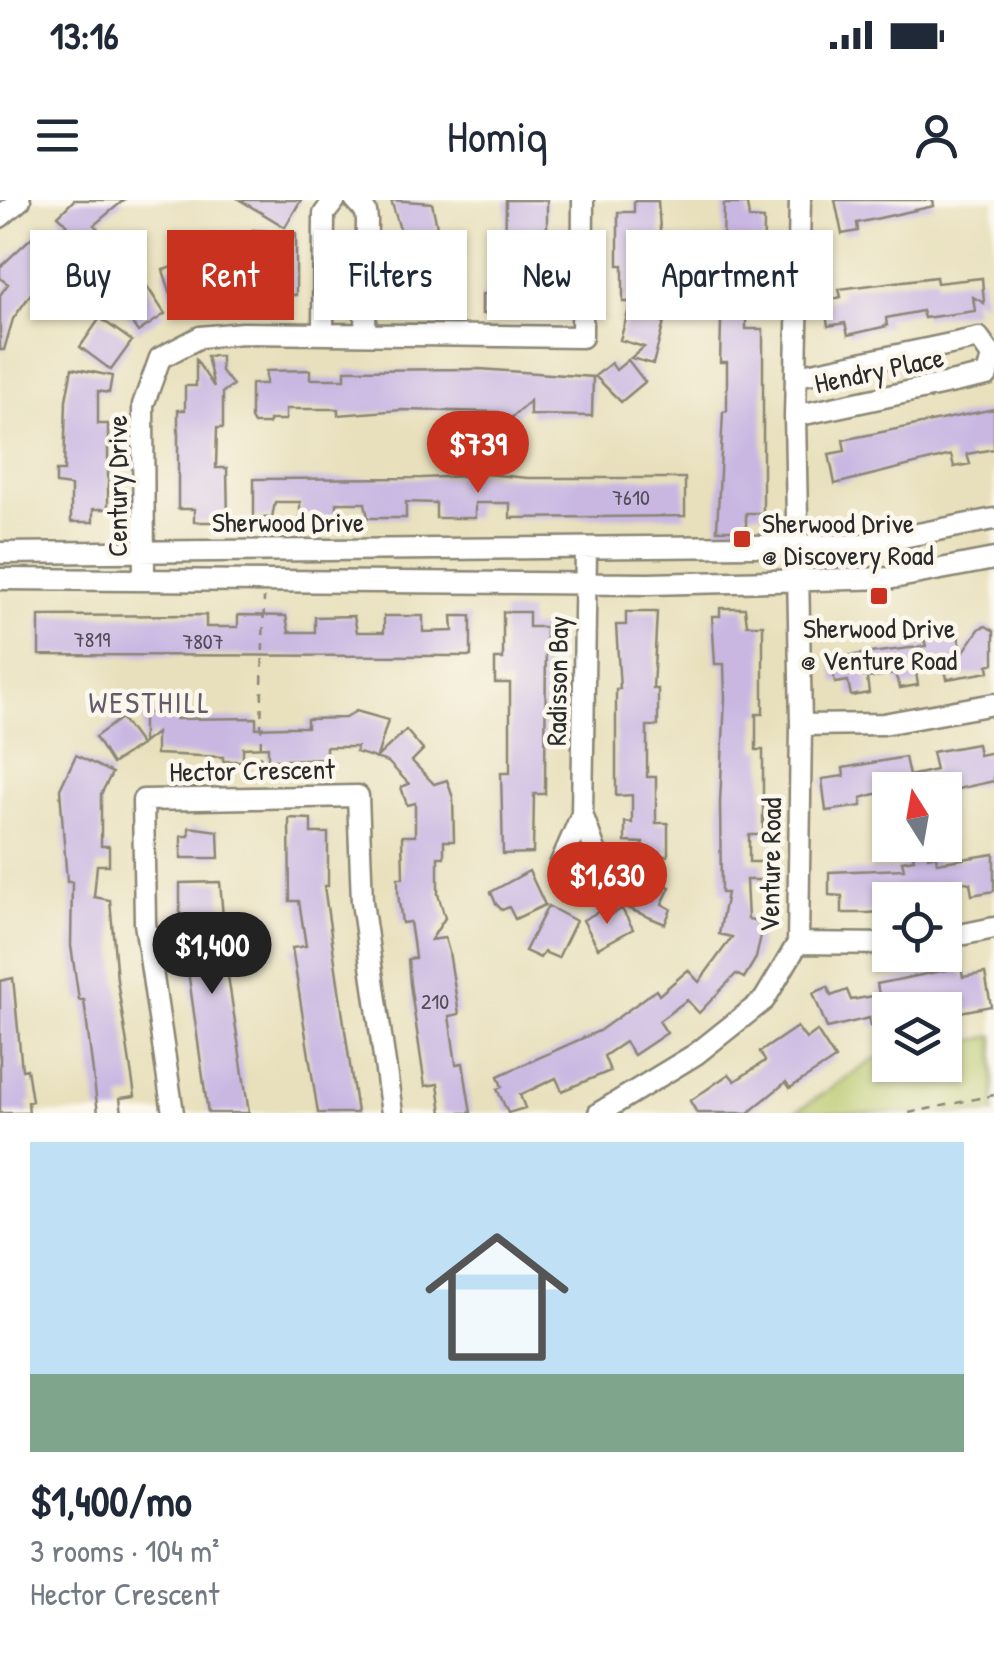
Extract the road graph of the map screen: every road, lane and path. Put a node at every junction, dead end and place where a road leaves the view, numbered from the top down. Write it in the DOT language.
graph roads {
  1 [pos="20,200"];
  2 [pos="336,200"];
  3 [pos="355,200"];
  4 [pos="583,200"];
  5 [pos="800,200"];
  6 [pos="0,218"];
  7 [pos="323,332"];
  8 [pos="366,333"];
  9 [pos="798,376"];
  10 [pos="795,416"];
  11 [pos="994,519"];
  12 [pos="796,546"];
  13 [pos="586,549"];
  14 [pos="144,550"];
  15 [pos="0,553"];
  16 [pos="994,559"];
  17 [pos="0,579"];
  18 [pos="144,580"];
  19 [pos="265,580"];
  20 [pos="798,580"];
  21 [pos="586,584"];
  22 [pos="994,704"];
  23 [pos="801,725"];
  24 [pos="260,796"];
  25 [pos="582,814"];
  26 [pos="994,928"];
  27 [pos="962,935"];
  28 [pos="798,943"];
  29 [pos="872,944"];
  30 [pos="994,1094"];
  31 [pos="173,1113"];
  32 [pos="392,1113"];
  33 [pos="598,1113"];
  34 [pos="908,1113"];
  1 -- 6 [label="street"];
  2 -- 7 [label="street"];
  3 -- 8 [label="street"];
  4 -- 8 [label="street, Century Drive"];
  5 -- 9 [label="street, Venture Road"];
  7 -- 8 [label="street, Century Drive"];
  7 -- 14 [label="street, Century Drive"];
  9 -- 10 [label="street, Venture Road"];
  9 -- 10 [label="street, Hendry Place"];
  10 -- 12 [label="street, Venture Road"];
  11 -- 12 [label="street, Sherwood Drive"];
  12 -- 13 [label="street, Sherwood Drive"];
  12 -- 20 [label="street, Venture Road"];
  13 -- 14 [label="street, Sherwood Drive"];
  13 -- 21 [label="street, Radisson Bay"];
  14 -- 15 [label="street, Sherwood Drive"];
  14 -- 18 [label="street, Century Drive"];
  16 -- 20 [label="street, Sherwood Drive"];
  17 -- 18 [label="street, Sherwood Drive"];
  18 -- 19 [label="street, Sherwood Drive"];
  19 -- 21 [label="street, Sherwood Drive"];
  19 -- 24 [label="path"];
  20 -- 21 [label="street, Sherwood Drive"];
  20 -- 23 [label="street, Venture Road"];
  21 -- 25 [label="street, Radisson Bay"];
  22 -- 23 [label="street"];
  23 -- 28 [label="street, Venture Road"];
  24 -- 31 [label="street, Hector Crescent"];
  24 -- 32 [label="street, Hector Crescent"];
  26 -- 27 [label="street"];
  28 -- 29 [label="street"];
  28 -- 33 [label="street, Venture Road"];
  30 -- 34 [label="path"];
}
